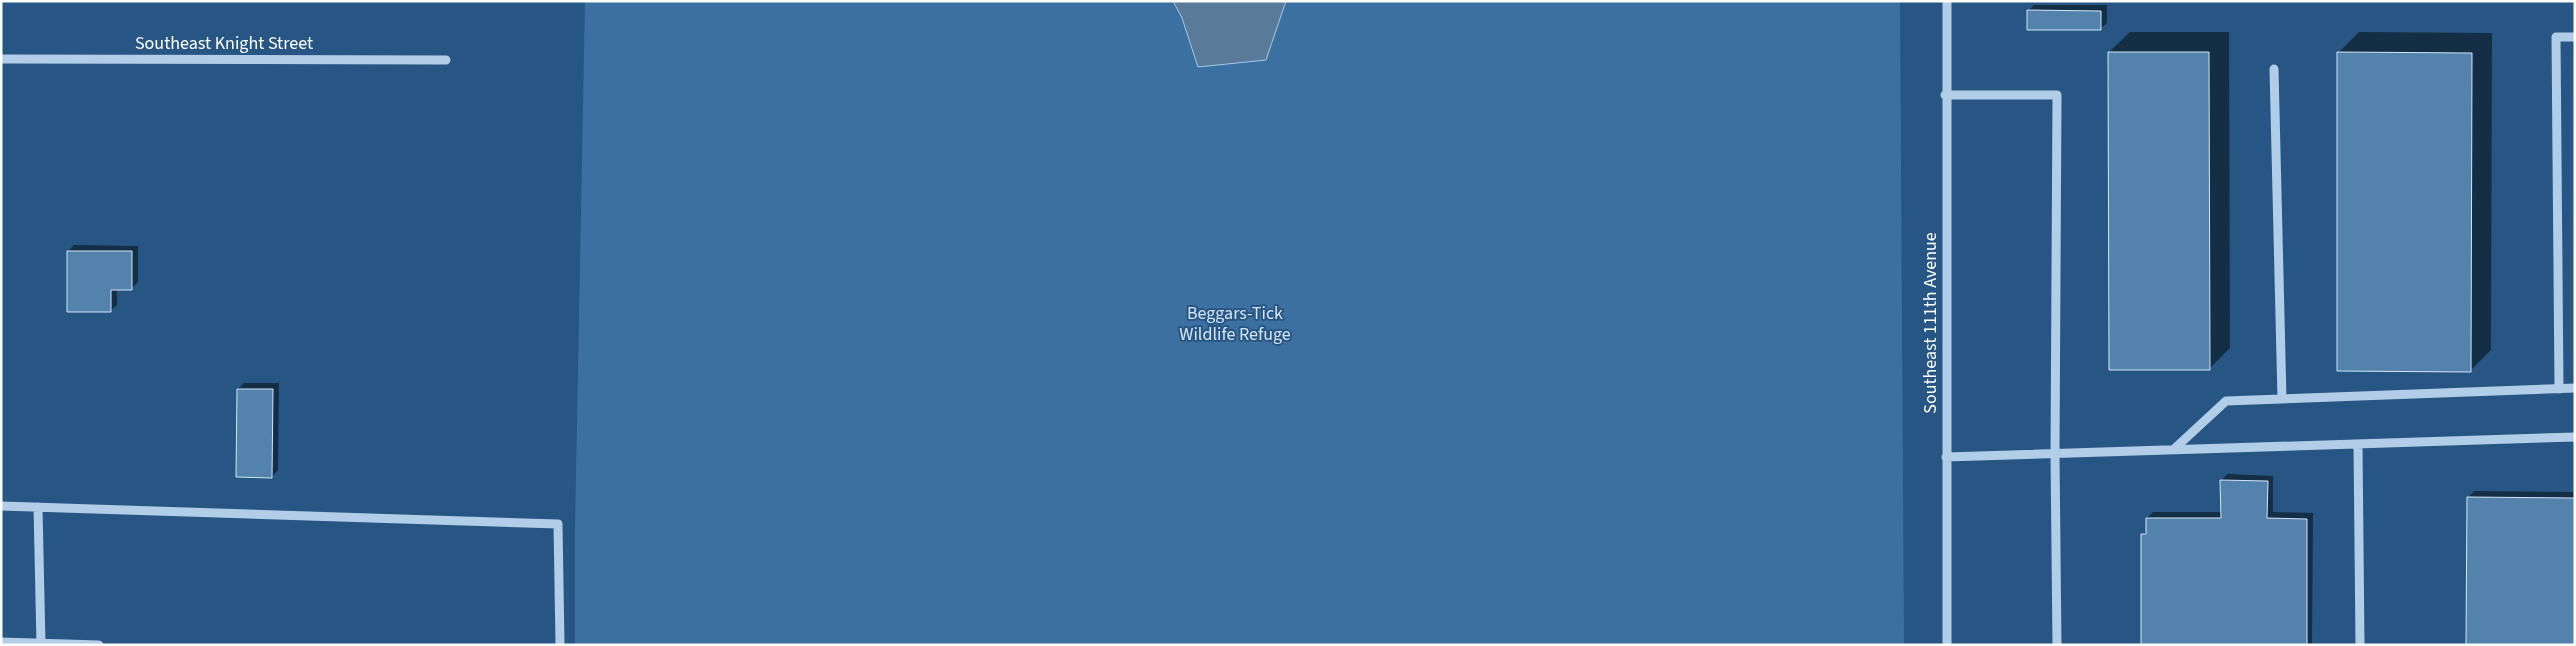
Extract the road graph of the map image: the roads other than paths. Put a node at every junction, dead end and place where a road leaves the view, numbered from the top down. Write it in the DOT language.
graph roads {
  1 [pos="1947,1"];
  2 [pos="2575,37"];
  3 [pos="1,59"];
  4 [pos="446,60"];
  5 [pos="2274,69"];
  6 [pos="1946,95"];
  7 [pos="2575,388"];
  8 [pos="2559,389"];
  9 [pos="2282,399"];
  10 [pos="2575,437"];
  11 [pos="2358,444"];
  12 [pos="2174,450"];
  13 [pos="2055,454"];
  14 [pos="1946,457"];
  15 [pos="1,506"];
  16 [pos="38,507"];
  17 [pos="1,642"];
  18 [pos="41,644"];
  19 [pos="99,645"];
  20 [pos="560,645"];
  21 [pos="1947,645"];
  22 [pos="2057,645"];
  23 [pos="2360,645"];
  1 -- 6 [label="street, Southeast 111th Avenue"];
  2 -- 8 [label="street"];
  3 -- 4 [label="street, Southeast Knight Street"];
  5 -- 9 [label="street"];
  6 -- 13 [label="street"];
  6 -- 14 [label="street, Southeast 111th Avenue"];
  7 -- 8 [label="street"];
  8 -- 9 [label="street"];
  9 -- 12 [label="street"];
  10 -- 11 [label="street"];
  11 -- 12 [label="street"];
  11 -- 23 [label="street"];
  12 -- 13 [label="street"];
  13 -- 14 [label="street"];
  13 -- 22 [label="street"];
  14 -- 21 [label="street, Southeast 111th Avenue"];
  15 -- 16 [label="street"];
  16 -- 18 [label="street"];
  16 -- 20 [label="street"];
  17 -- 18 [label="street"];
  18 -- 19 [label="street"];
}
